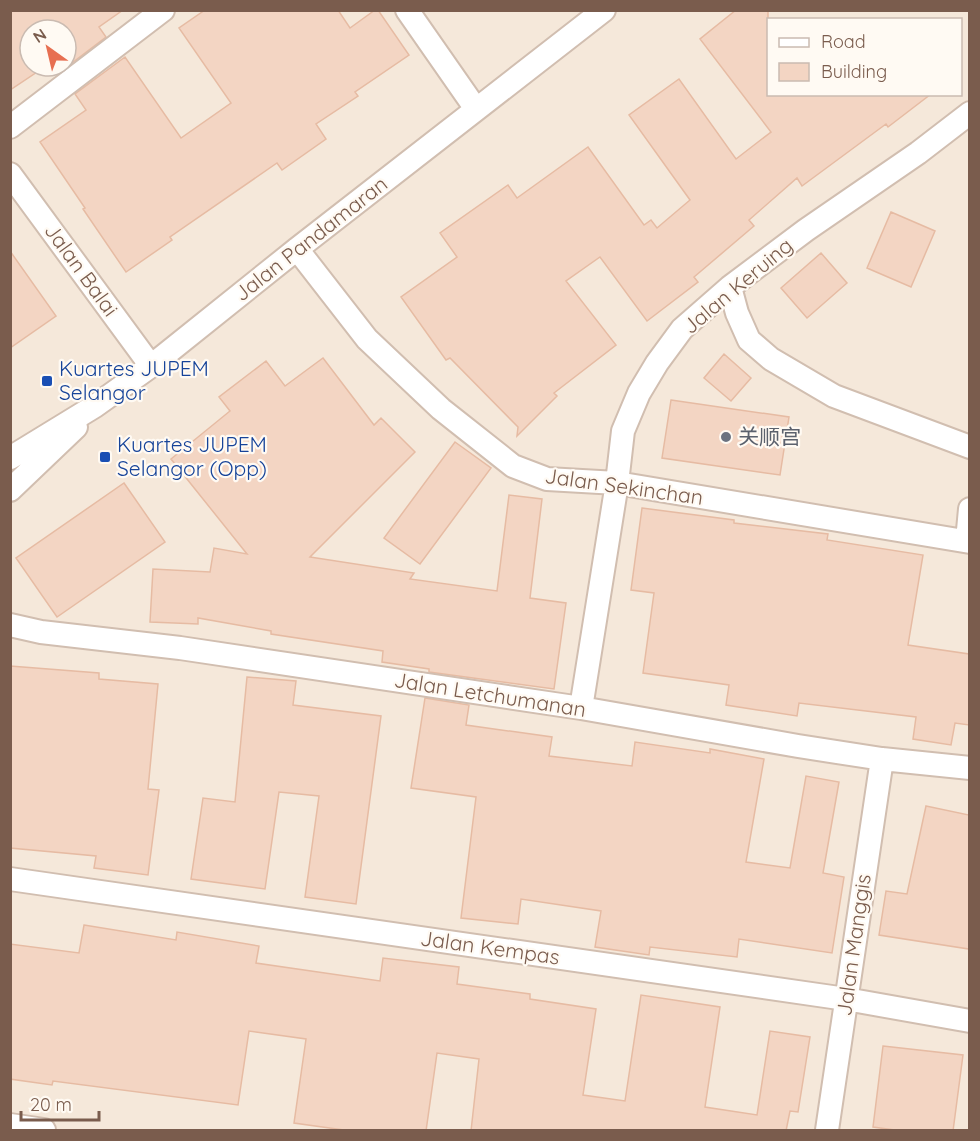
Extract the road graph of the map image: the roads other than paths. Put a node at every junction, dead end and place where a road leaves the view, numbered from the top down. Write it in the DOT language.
graph roads {
  1 [pos="163,10"];
  2 [pos="406,10"];
  3 [pos="604,10"];
  4 [pos="476,109"];
  5 [pos="969,113"];
  6 [pos="10,127"];
  7 [pos="10,174"];
  8 [pos="297,249"];
  9 [pos="730,287"];
  10 [pos="152,366"];
  11 [pos="95,406"];
  12 [pos="969,447"];
  13 [pos="10,458"];
  14 [pos="617,483"];
  15 [pos="10,490"];
  16 [pos="969,508"];
  17 [pos="968,542"];
  18 [pos="10,625"];
  19 [pos="581,708"];
  20 [pos="882,759"];
  21 [pos="969,768"];
  22 [pos="10,879"];
  23 [pos="846,999"];
  24 [pos="969,1021"];
  25 [pos="10,1125"];
  26 [pos="44,1131"];
  27 [pos="827,1131"];
  1 -- 6 [label="street"];
  2 -- 4 [label="street"];
  3 -- 4 [label="street, Jalan Pandamaran"];
  4 -- 8 [label="street, Jalan Pandamaran"];
  5 -- 9 [label="street, Jalan Keruing"];
  7 -- 10 [label="street, Jalan Balai"];
  8 -- 10 [label="street, Jalan Pandamaran"];
  8 -- 14 [label="street, Jalan Sekinchan"];
  9 -- 12 [label="street"];
  9 -- 14 [label="street, Jalan Keruing"];
  10 -- 11 [label="street, Jalan Pandamaran"];
  11 -- 13 [label="street, Jalan Pandamaran"];
  11 -- 15 [label="street"];
  14 -- 17 [label="street, Jalan Sekinchan"];
  14 -- 19 [label="street, Jalan Keruing"];
  16 -- 17 [label="street"];
  18 -- 19 [label="street, Jalan Letchumanan"];
  19 -- 20 [label="street, Jalan Letchumanan"];
  20 -- 21 [label="street, Jalan Letchumanan"];
  20 -- 23 [label="street, Jalan Manggis"];
  22 -- 23 [label="street, Jalan Kempas"];
  23 -- 24 [label="street, Jalan Kempas"];
  23 -- 27 [label="street, Jalan Manggis"];
  25 -- 26 [label="street"];
}
